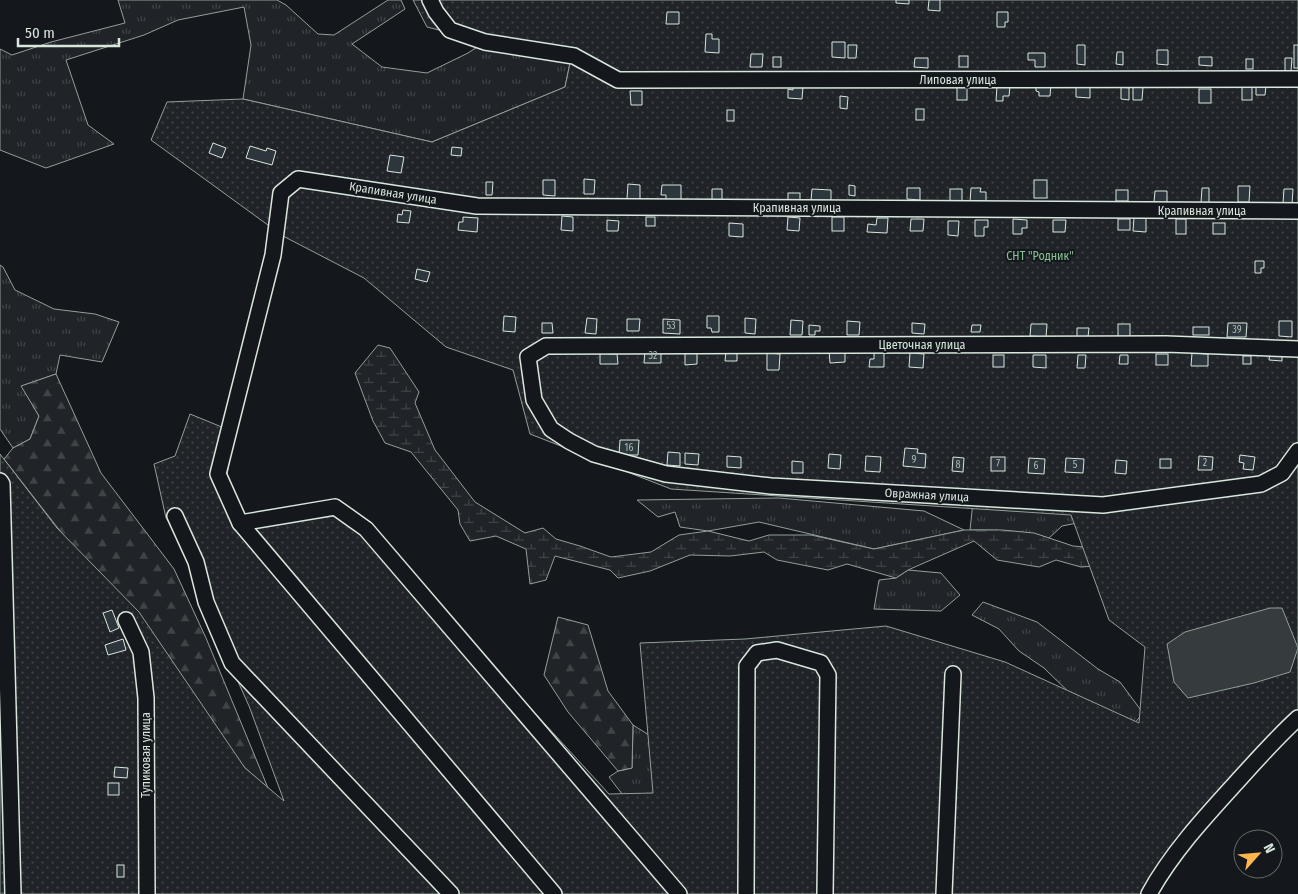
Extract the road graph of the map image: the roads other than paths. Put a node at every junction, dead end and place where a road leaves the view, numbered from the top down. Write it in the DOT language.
graph roads {
  1 [pos="430,0"];
  2 [pos="1298,79"];
  3 [pos="1298,212"];
  4 [pos="1298,349"];
  5 [pos="551,429"];
  6 [pos="1298,451"];
  7 [pos="0,481"];
  8 [pos="176,516"];
  9 [pos="240,523"];
  10 [pos="126,620"];
  11 [pos="953,674"];
  12 [pos="1298,718"];
  13 [pos="13,894"];
  14 [pos="147,894"];
  15 [pos="451,894"];
  16 [pos="554,894"];
  17 [pos="679,894"];
  18 [pos="746,894"];
  19 [pos="825,894"];
  20 [pos="944,894"];
  21 [pos="1149,894"];
  1 -- 2 [label="street, Липовая улица"];
  3 -- 9 [label="street, Крапивная улица"];
  4 -- 5 [label="street, Цветочная улица"];
  5 -- 6 [label="street, Овражная улица"];
  7 -- 13 [label="street"];
  8 -- 15 [label="street"];
  9 -- 16 [label="street"];
  9 -- 17 [label="street"];
  10 -- 14 [label="street, Тупиковая улица"];
  11 -- 20 [label="street"];
  12 -- 21 [label="street"];
  18 -- 19 [label="street"];
}
